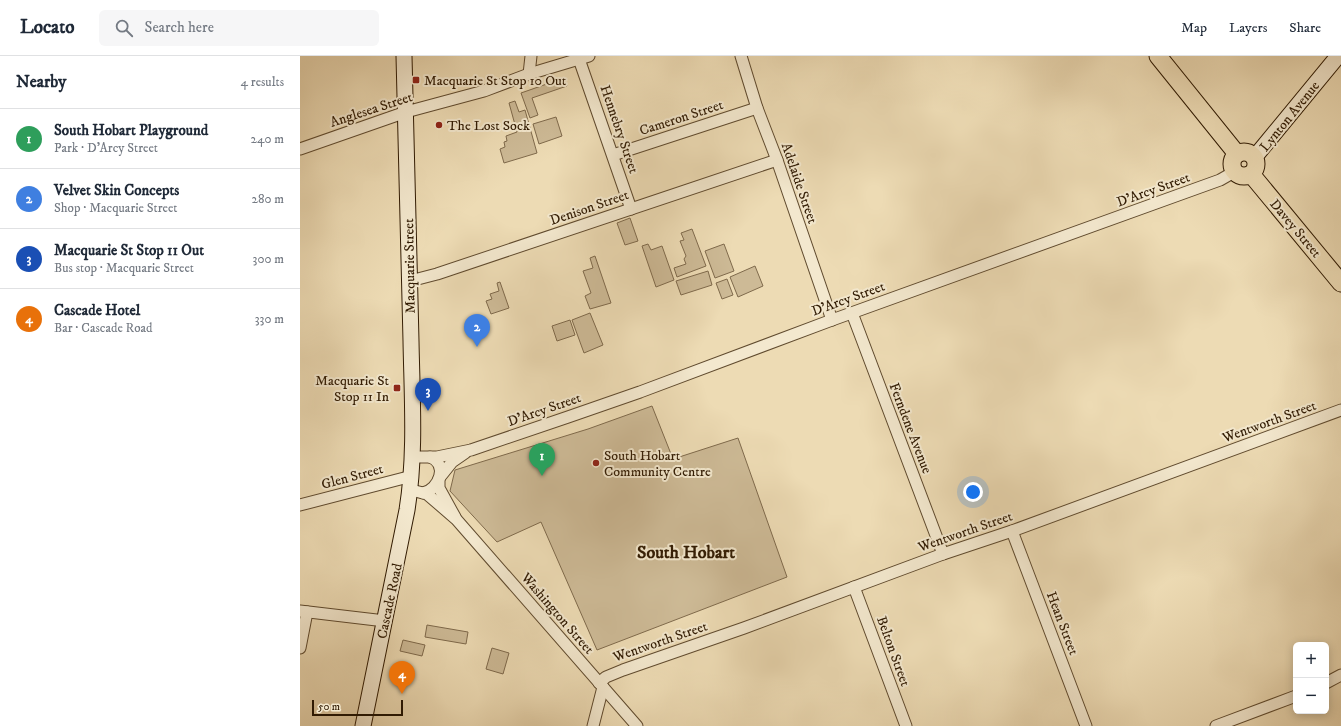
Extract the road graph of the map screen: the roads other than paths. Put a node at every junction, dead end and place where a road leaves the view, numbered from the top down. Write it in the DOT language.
graph roads {
  1 [pos="404,56"];
  2 [pos="531,56"];
  3 [pos="740,56"];
  4 [pos="1158,56"];
  5 [pos="1338,56"];
  6 [pos="584,58"];
  7 [pos="529,74"];
  8 [pos="757,108"];
  9 [pos="406,112"];
  10 [pos="300,149"];
  11 [pos="1237,154"];
  12 [pos="613,155"];
  13 [pos="1254,158"];
  14 [pos="777,160"];
  15 [pos="1234,172"];
  16 [pos="1251,174"];
  17 [pos="631,208"];
  18 [pos="410,281"];
  19 [pos="1341,283"];
  20 [pos="852,313"];
  21 [pos="832,320"];
  22 [pos="1341,410"];
  23 [pos="470,450"];
  24 [pos="413,457"];
  25 [pos="430,457"];
  26 [pos="440,478"];
  27 [pos="415,486"];
  28 [pos="300,505"];
  29 [pos="456,519"];
  30 [pos="1012,531"];
  31 [pos="943,554"];
  32 [pos="854,587"];
  33 [pos="303,612"];
  34 [pos="385,621"];
  35 [pos="300,648"];
  36 [pos="1341,675"];
  37 [pos="1329,681"];
  38 [pos="601,685"];
  39 [pos="1293,697"];
  40 [pos="363,726"];
  41 [pos="593,726"];
  42 [pos="637,726"];
  43 [pos="906,726"];
  44 [pos="1086,726"];
  45 [pos="1216,726"];
  1 -- 9 [label="street, Macquarie Street"];
  2 -- 7 [label="street"];
  3 -- 8 [label="street, Adelaide Street"];
  4 -- 11 [label="main road"];
  5 -- 13 [label="street, Lynton Avenue"];
  6 -- 7 [label="street, Anglesea Street"];
  6 -- 12 [label="street, Hennebry Street"];
  7 -- 9 [label="street, Anglesea Street"];
  8 -- 12 [label="street, Cameron Street"];
  8 -- 14 [label="street, Adelaide Street"];
  9 -- 10 [label="street, Anglesea Street"];
  9 -- 18 [label="street, Macquarie Street"];
  11 -- 13 [label="main road"];
  11 -- 15 [label="main road"];
  12 -- 17 [label="street, Hennebry Street"];
  13 -- 16 [label="main road"];
  14 -- 17 [label="street, Denison Street"];
  14 -- 21 [label="street, Adelaide Street"];
  15 -- 16 [label="main road"];
  15 -- 20 [label="street, D'Arcy Street"];
  16 -- 19 [label="main road, Davey Street"];
  17 -- 18 [label="street, Denison Street"];
  18 -- 24 [label="street, Macquarie Street"];
  20 -- 21 [label="street, D'Arcy Street"];
  20 -- 31 [label="street, Ferndene Avenue"];
  21 -- 23 [label="street, D'Arcy Street"];
  22 -- 30 [label="street, Wentworth Street"];
  23 -- 25 [label="street, D'Arcy Street"];
  23 -- 26 [label="street, D'Arcy Street"];
  24 -- 25 [label="street, D'Arcy Street"];
  24 -- 27 [label="street, Macquarie Street"];
  25 -- 26 [label="street"];
  26 -- 27 [label="street"];
  26 -- 29 [label="street, Washington Street"];
  27 -- 28 [label="street, Glen Street"];
  27 -- 29 [label="street, Washington Street"];
  27 -- 34 [label="street, Cascade Road"];
  29 -- 38 [label="street, Washington Street"];
  30 -- 31 [label="street, Wentworth Street"];
  30 -- 44 [label="street, Hean Street"];
  31 -- 32 [label="street, Wentworth Street"];
  32 -- 38 [label="street, Wentworth Street"];
  32 -- 43 [label="street, Belton Street"];
  33 -- 34 [label="street"];
  33 -- 35 [label="street"];
  34 -- 40 [label="street, Cascade Road"];
  36 -- 37 [label="street"];
  38 -- 41 [label="street"];
  38 -- 42 [label="street, Washington Street"];
  39 -- 45 [label="street"];
}
